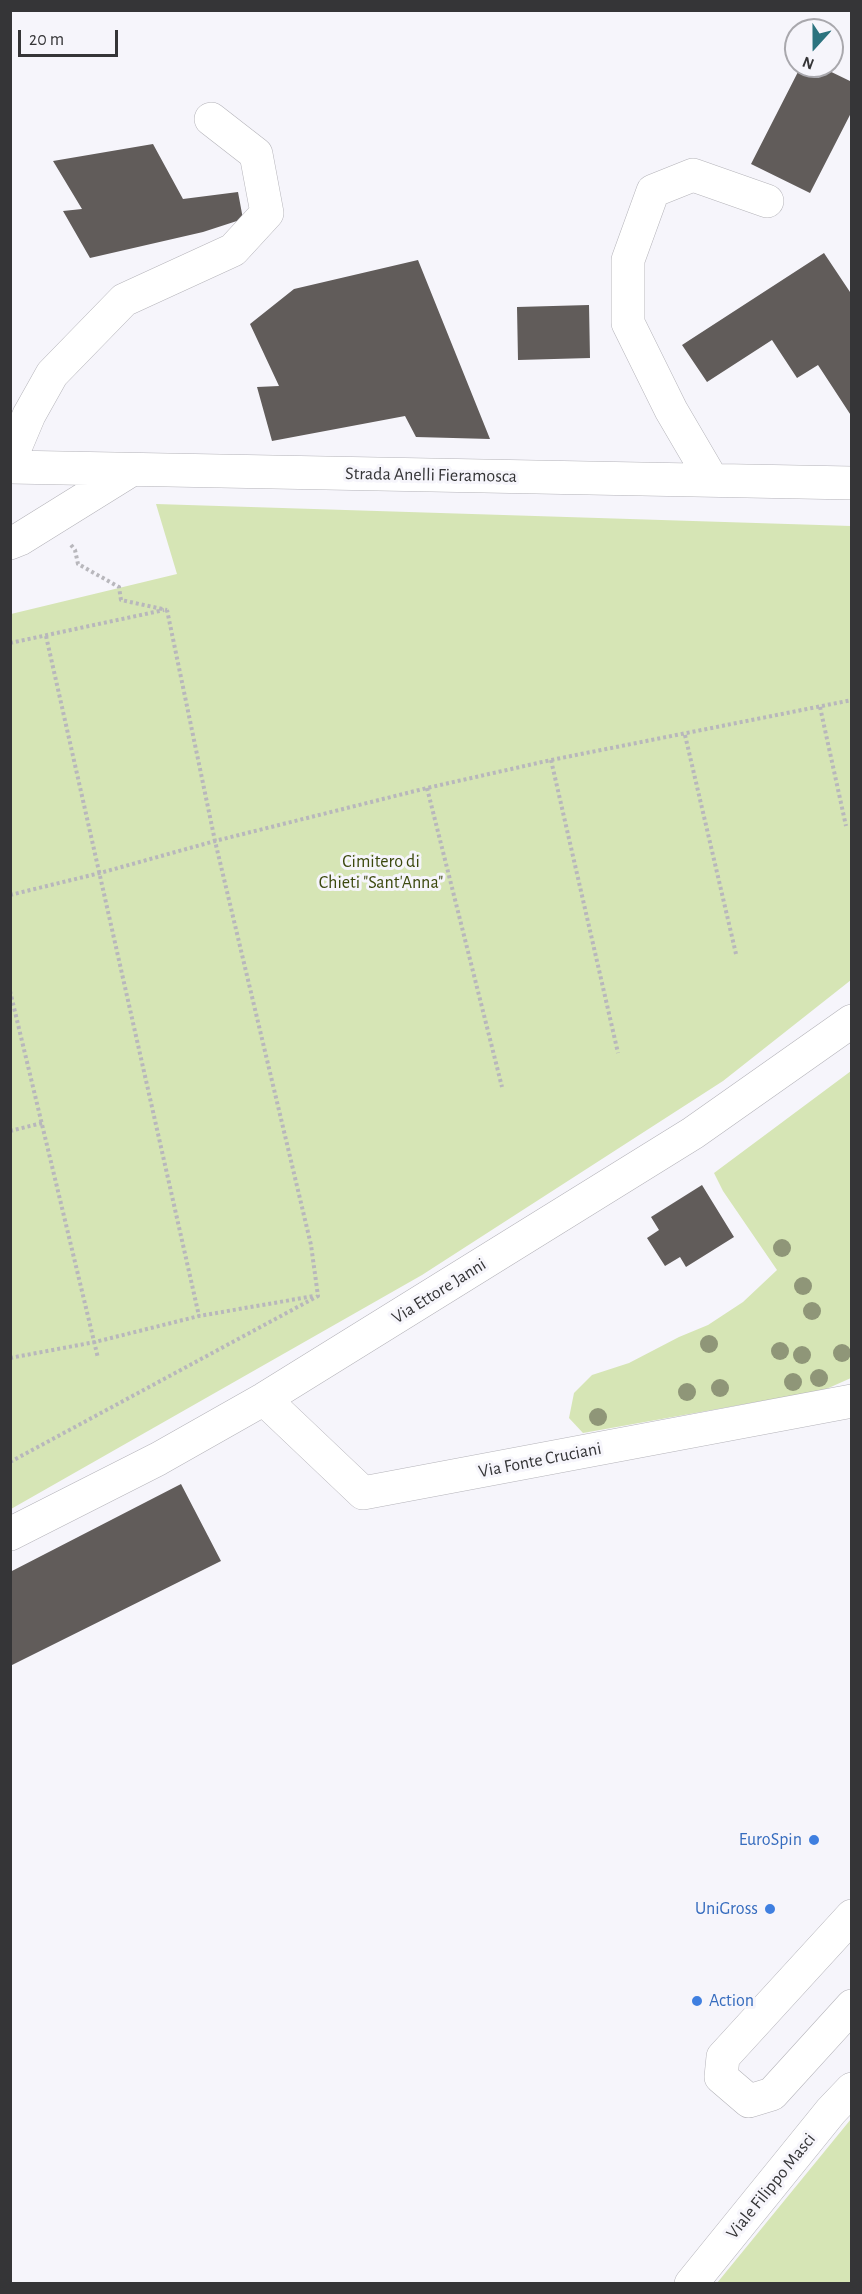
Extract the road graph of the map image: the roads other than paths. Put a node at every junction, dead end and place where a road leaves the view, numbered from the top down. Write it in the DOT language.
graph roads {
  1 [pos="211,119"];
  2 [pos="767,201"];
  3 [pos="10,460"];
  4 [pos="10,467"];
  5 [pos="130,470"];
  6 [pos="712,480"];
  7 [pos="852,483"];
  8 [pos="10,543"];
  9 [pos="852,1021"];
  10 [pos="264,1399"];
  11 [pos="849,1401"];
  12 [pos="10,1534"];
  13 [pos="852,1916"];
  14 [pos="852,2006"];
  15 [pos="852,2089"];
  16 [pos="691,2283"];
  1 -- 3 [label="street"];
  2 -- 6 [label="street"];
  4 -- 5 [label="street, Strada Anelli Fieramosca"];
  5 -- 6 [label="street, Strada Anelli Fieramosca"];
  5 -- 8 [label="street"];
  6 -- 7 [label="street, Strada Anelli Fieramosca"];
  9 -- 10 [label="street, Via Ettore Janni"];
  10 -- 11 [label="street, Via Fonte Cruciani"];
  10 -- 12 [label="street, Via Ettore Janni"];
  13 -- 14 [label="street"];
  15 -- 16 [label="street, Viale Filippo Masci"];
}
